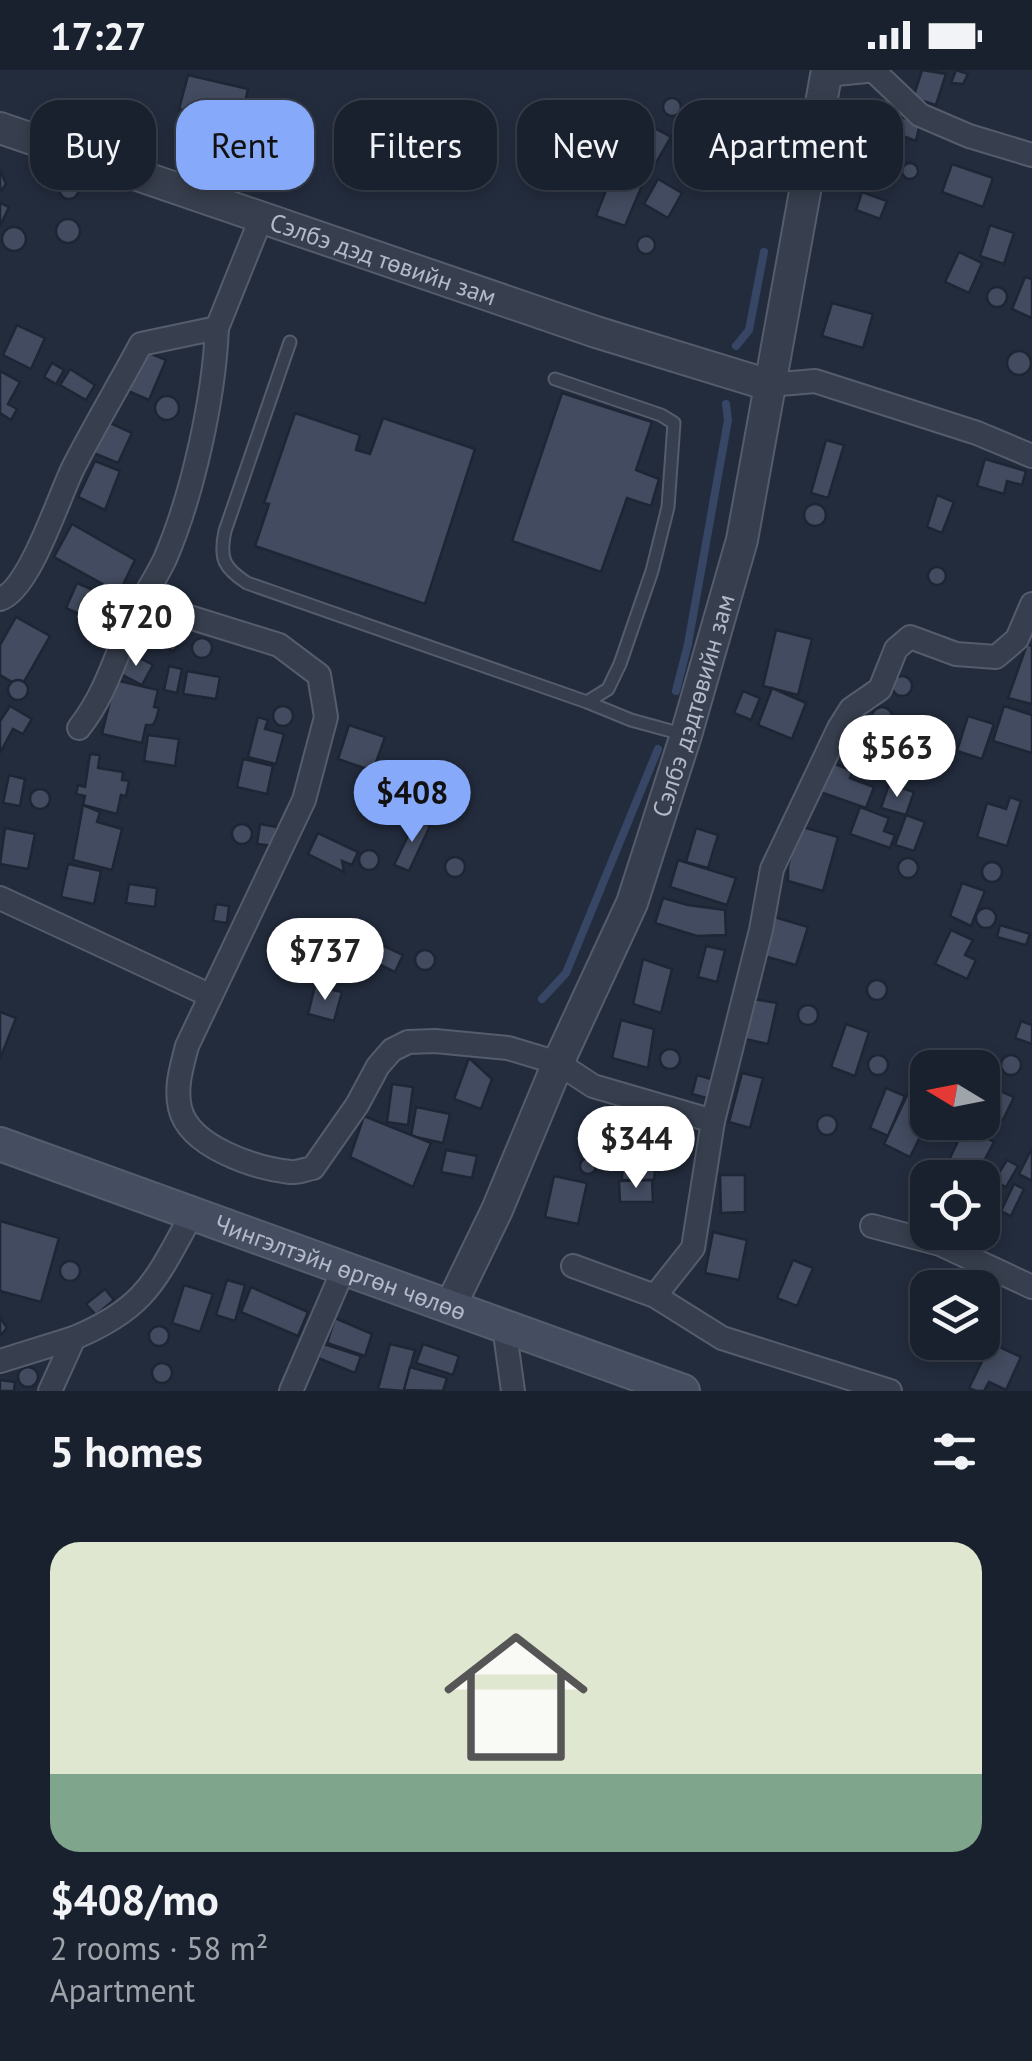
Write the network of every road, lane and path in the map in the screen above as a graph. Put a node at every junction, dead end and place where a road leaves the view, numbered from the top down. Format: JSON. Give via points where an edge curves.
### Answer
{"nodes":[{"id":1,"x":875,"y":71,"type":"edge"},
{"id":2,"x":826,"y":72,"type":"edge"},
{"id":3,"x":0,"y":128,"type":"edge"},
{"id":4,"x":1032,"y":155,"type":"edge"},
{"id":5,"x":262,"y":216,"type":"junction"},
{"id":6,"x":217,"y":328,"type":"junction"},
{"id":7,"x":290,"y":342,"type":"dead end"},
{"id":8,"x":555,"y":380,"type":"dead end"},
{"id":9,"x":769,"y":385,"type":"junction"},
{"id":10,"x":1032,"y":456,"type":"edge"},
{"id":11,"x":144,"y":598,"type":"junction"},
{"id":12,"x":0,"y":599,"type":"edge"},
{"id":13,"x":1032,"y":604,"type":"edge"},
{"id":14,"x":587,"y":702,"type":"junction"},
{"id":15,"x":78,"y":728,"type":"dead end"},
{"id":16,"x":686,"y":735,"type":"junction"},
{"id":17,"x":0,"y":898,"type":"edge"},
{"id":18,"x":209,"y":996,"type":"junction"},
{"id":19,"x":558,"y":1063,"type":"junction"},
{"id":20,"x":713,"y":1121,"type":"junction"},
{"id":21,"x":0,"y":1144,"type":"edge"},
{"id":22,"x":190,"y":1216,"type":"junction"},
{"id":23,"x":872,"y":1226,"type":"dead end"},
{"id":24,"x":574,"y":1266,"type":"dead end"},
{"id":25,"x":344,"y":1268,"type":"junction"},
{"id":26,"x":1032,"y":1286,"type":"edge"},
{"id":27,"x":655,"y":1296,"type":"junction"},
{"id":28,"x":450,"y":1307,"type":"junction"},
{"id":29,"x":504,"y":1326,"type":"junction"},
{"id":30,"x":74,"y":1338,"type":"junction"},
{"id":31,"x":0,"y":1361,"type":"edge"},
{"id":32,"x":664,"y":1388,"type":"edge"},
{"id":33,"x":50,"y":1391,"type":"edge"},
{"id":34,"x":291,"y":1391,"type":"edge"},
{"id":35,"x":513,"y":1391,"type":"edge"},
{"id":36,"x":890,"y":1391,"type":"edge"}],
"edges":[{"from":1,"to":2,"type":"street"},
{"from":1,"to":4,"type":"street","via":[[920,116]]},
{"from":2,"to":9,"type":"street","name":"Сэлбэ дэдтөвийн зам"},
{"from":3,"to":5,"type":"street","name":"Сэлбэ дэд төвийн зам"},
{"from":5,"to":6,"type":"street"},
{"from":5,"to":9,"type":"street","name":"Сэлбэ дэд төвийн зам"},
{"from":6,"to":11,"type":"street","via":[[212,386],[186,492]]},
{"from":6,"to":12,"type":"street","via":[[141,344],[72,469],[28,567],[10,596]]},
{"from":7,"to":14,"type":"lane","via":[[225,531],[220,553],[227,570],[248,584]]},
{"from":8,"to":14,"type":"lane","via":[[674,423],[668,507],[652,571],[608,689]]},
{"from":9,"to":10,"type":"street","via":[[815,381]]},
{"from":9,"to":16,"type":"street","name":"Сэлбэ дэдтөвийн зам","via":[[742,540]]},
{"from":11,"to":15,"type":"street","via":[[99,702]]},
{"from":11,"to":18,"type":"street","via":[[278,645],[319,674],[326,718],[304,800]]},
{"from":13,"to":20,"type":"street","via":[[1018,638],[996,658],[956,654],[910,638],[896,649],[880,689],[839,728],[772,868]]},
{"from":14,"to":16,"type":"lane"},
{"from":16,"to":19,"type":"street","name":"Сэлбэ дэдтөвийн зам","via":[[632,903]]},
{"from":17,"to":18,"type":"street"},
{"from":18,"to":19,"type":"street","via":[[179,1080],[188,1128],[212,1148],[292,1172],[313,1168],[378,1066],[408,1042],[508,1048]]},
{"from":19,"to":20,"type":"street","via":[[594,1086]]},
{"from":19,"to":28,"type":"street","name":"Сэлбэ дэдтөвийн зам"},
{"from":20,"to":27,"type":"street","via":[[693,1248]]},
{"from":21,"to":22,"type":"main road","name":"Чингэлтэйн өргөн чөлөө"},
{"from":22,"to":25,"type":"main road","name":"Чингэлтэйн өргөн чөлөө"},
{"from":22,"to":30,"type":"street","via":[[151,1289],[108,1324]]},
{"from":23,"to":26,"type":"street","via":[[940,1244]]},
{"from":24,"to":27,"type":"street"},
{"from":25,"to":28,"type":"main road","name":"Чингэлтэйн өргөн чөлөө"},
{"from":25,"to":34,"type":"street"},
{"from":27,"to":36,"type":"street","via":[[722,1338]]},
{"from":28,"to":29,"type":"main road","name":"Чингэлтэйн өргөн чөлөө"},
{"from":29,"to":32,"type":"main road","name":"Чингэлтэйн өргөн чөлөө"},
{"from":29,"to":35,"type":"street"},
{"from":30,"to":31,"type":"street"},
{"from":30,"to":33,"type":"street"}]}
